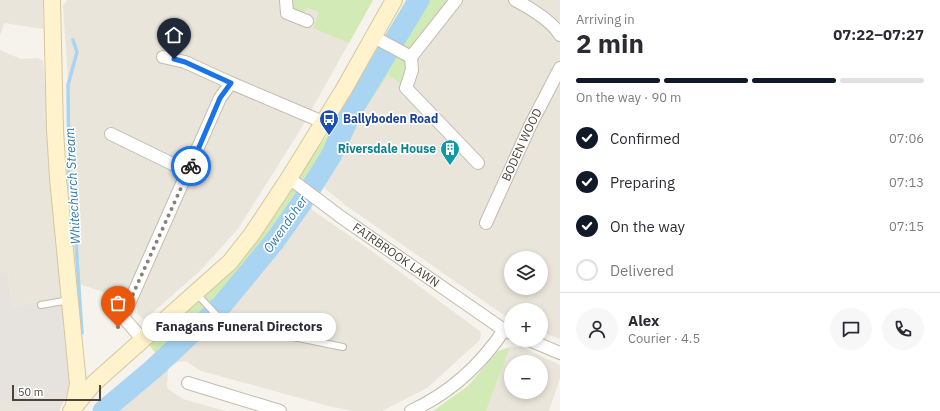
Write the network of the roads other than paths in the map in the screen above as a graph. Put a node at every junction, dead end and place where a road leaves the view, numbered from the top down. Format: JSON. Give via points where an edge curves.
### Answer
{"nodes":[{"id":1,"x":52,"y":0,"type":"edge"},
{"id":2,"x":286,"y":0,"type":"edge"},
{"id":3,"x":394,"y":0,"type":"edge"},
{"id":4,"x":456,"y":0,"type":"edge"},
{"id":5,"x":515,"y":0,"type":"edge"},
{"id":6,"x":307,"y":21,"type":"dead end"},
{"id":7,"x":560,"y":35,"type":"edge"},
{"id":8,"x":380,"y":41,"type":"junction"},
{"id":9,"x":163,"y":57,"type":"dead end"},
{"id":10,"x":411,"y":57,"type":"junction"},
{"id":11,"x":560,"y":68,"type":"edge"},
{"id":12,"x":231,"y":83,"type":"junction"},
{"id":13,"x":323,"y":122,"type":"junction"},
{"id":14,"x":111,"y":134,"type":"dead end"},
{"id":15,"x":478,"y":163,"type":"dead end"},
{"id":16,"x":189,"y":172,"type":"junction"},
{"id":17,"x":289,"y":178,"type":"junction"},
{"id":18,"x":486,"y":223,"type":"dead end"},
{"id":19,"x":196,"y":293,"type":"junction"},
{"id":20,"x":70,"y":300,"type":"junction"},
{"id":21,"x":41,"y":305,"type":"dead end"},
{"id":22,"x":504,"y":330,"type":"edge"},
{"id":23,"x":504,"y":335,"type":"edge"},
{"id":24,"x":143,"y":340,"type":"junction"},
{"id":25,"x":342,"y":347,"type":"dead end"},
{"id":26,"x":547,"y":347,"type":"edge"},
{"id":27,"x":560,"y":352,"type":"edge"},
{"id":28,"x":76,"y":360,"type":"junction"},
{"id":29,"x":188,"y":384,"type":"dead end"},
{"id":30,"x":90,"y":387,"type":"junction"},
{"id":31,"x":72,"y":409,"type":"edge"},
{"id":32,"x":280,"y":411,"type":"edge"},
{"id":33,"x":411,"y":411,"type":"edge"}],
"edges":[{"from":1,"to":20,"type":"main road","via":[[56,144]]},
{"from":2,"to":6,"type":"street","via":[[287,13]]},
{"from":3,"to":8,"type":"main road"},
{"from":4,"to":10,"type":"street"},
{"from":5,"to":7,"type":"street","via":[[538,15]]},
{"from":8,"to":10,"type":"street"},
{"from":8,"to":13,"type":"main road"},
{"from":9,"to":12,"type":"street","via":[[185,62]]},
{"from":10,"to":15,"type":"street","via":[[412,70],[406,88]]},
{"from":11,"to":18,"type":"street","name":"BODEN WOOD","via":[[530,126]]},
{"from":12,"to":13,"type":"street"},
{"from":12,"to":16,"type":"street","via":[[220,98]]},
{"from":13,"to":17,"type":"main road"},
{"from":14,"to":16,"type":"street"},
{"from":16,"to":24,"type":"street","via":[[120,322]]},
{"from":17,"to":19,"type":"main road","via":[[230,262]]},
{"from":17,"to":22,"type":"street","name":"FAIRBROOK LAWN"},
{"from":19,"to":24,"type":"main road"},
{"from":19,"to":25,"type":"lane","via":[[228,324]]},
{"from":20,"to":21,"type":"lane"},
{"from":20,"to":28,"type":"main road"},
{"from":23,"to":33,"type":"street","name":"FAIRBROOK LAWN","via":[[465,377],[434,400]]},
{"from":24,"to":30,"type":"main road"},
{"from":26,"to":27,"type":"street"},
{"from":28,"to":30,"type":"main road"},
{"from":28,"to":31,"type":"main road","via":[[78,384]]},
{"from":29,"to":32,"type":"street"},
{"from":30,"to":31,"type":"main road"}]}
